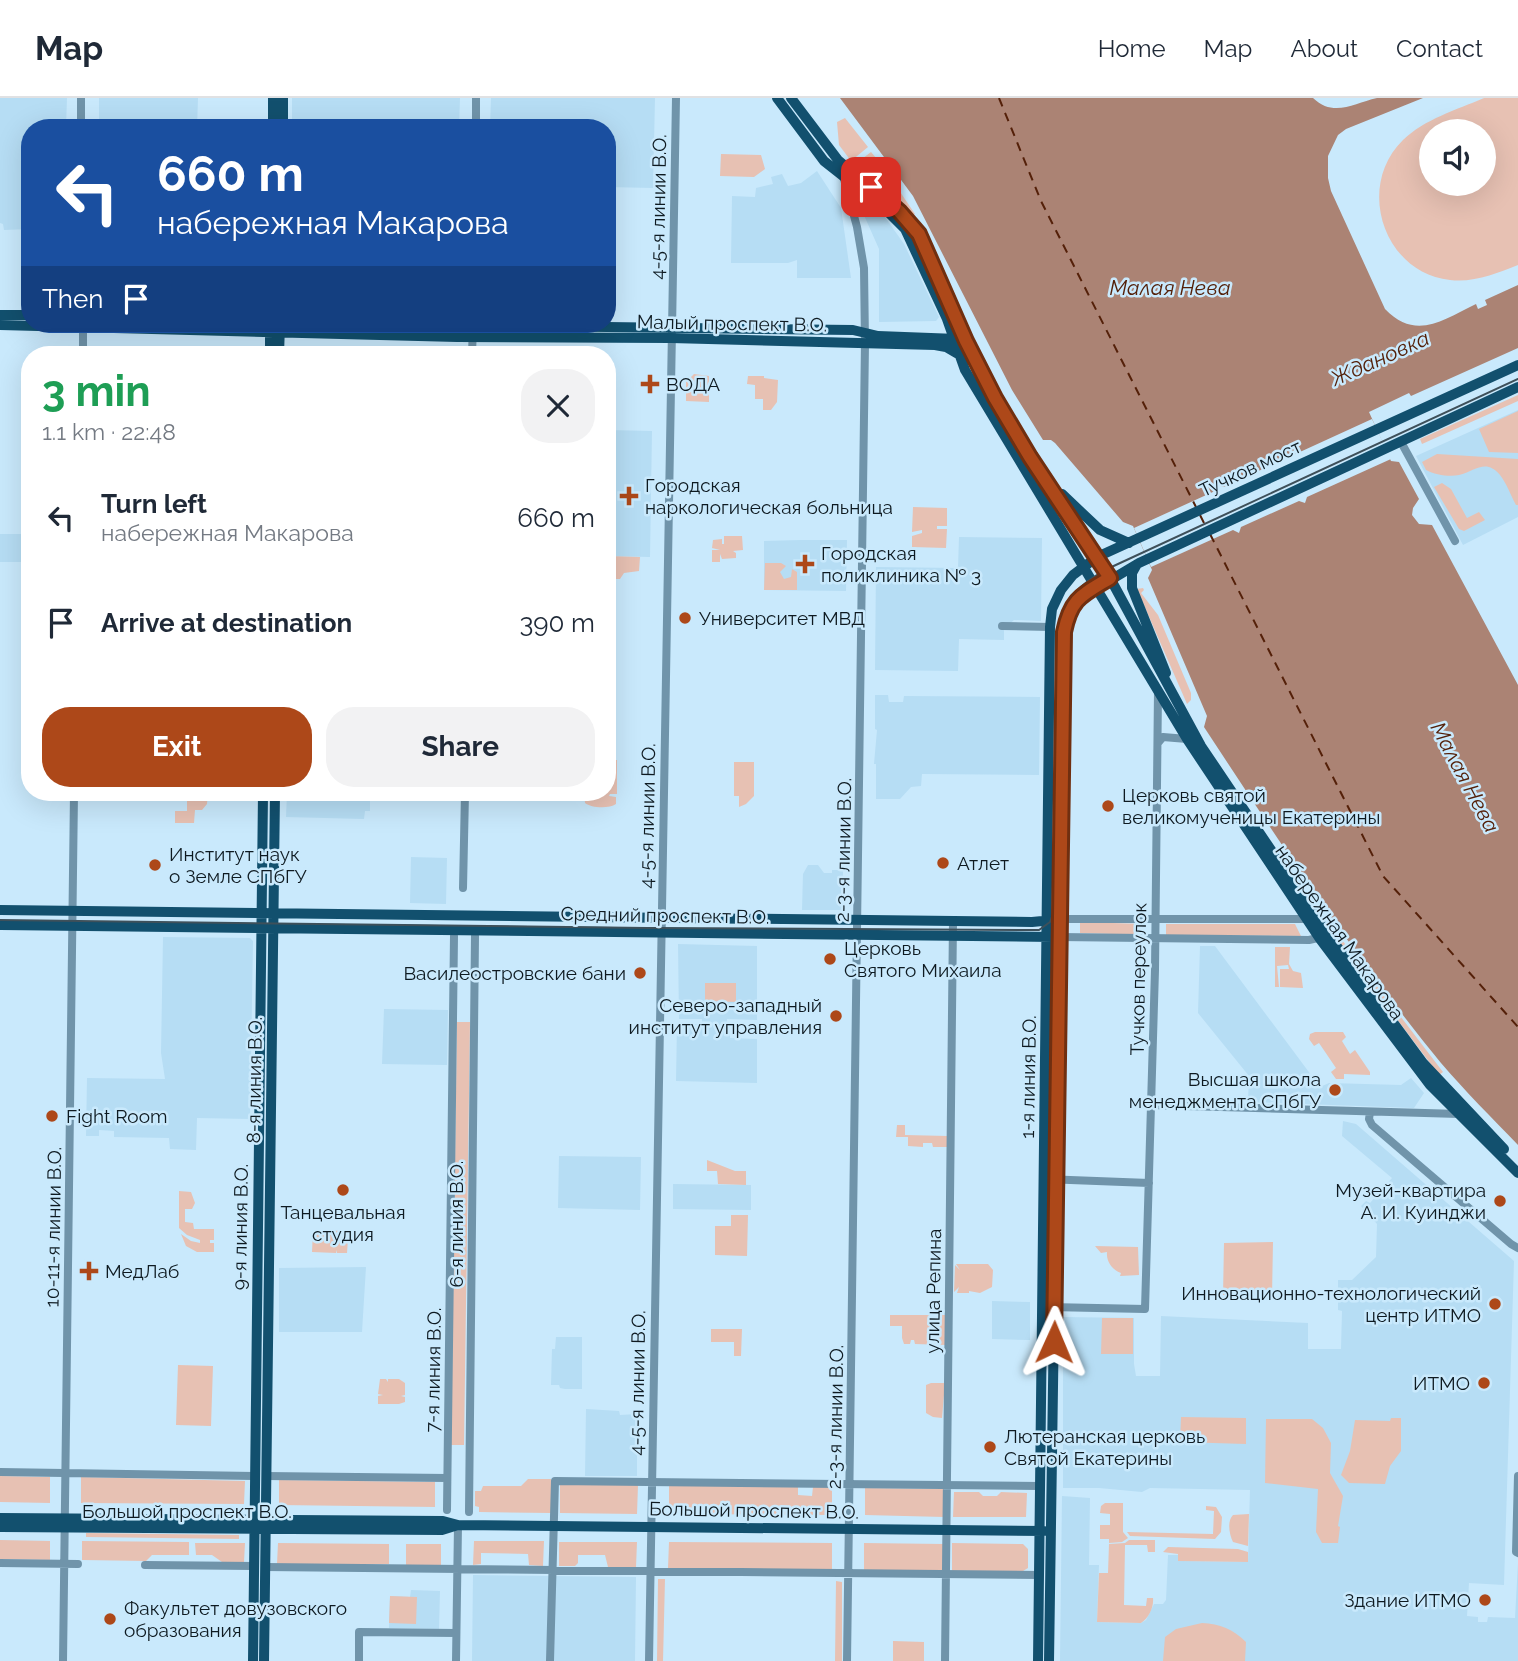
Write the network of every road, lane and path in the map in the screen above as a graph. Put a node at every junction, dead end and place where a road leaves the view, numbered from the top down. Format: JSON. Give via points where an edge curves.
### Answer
{"nodes":[{"id":1,"x":81,"y":98,"type":"edge"},
{"id":2,"x":273,"y":98,"type":"edge"},
{"id":3,"x":283,"y":98,"type":"edge"},
{"id":4,"x":476,"y":98,"type":"edge"},
{"id":5,"x":676,"y":98,"type":"edge"},
{"id":6,"x":777,"y":98,"type":"edge"},
{"id":7,"x":791,"y":98,"type":"edge"},
{"id":8,"x":81,"y":119,"type":"edge"},
{"id":9,"x":273,"y":119,"type":"edge"},
{"id":10,"x":283,"y":119,"type":"edge"},
{"id":11,"x":475,"y":119,"type":"edge"},
{"id":12,"x":847,"y":175,"type":"junction"},
{"id":13,"x":0,"y":315,"type":"edge"},
{"id":14,"x":21,"y":315,"type":"edge"},
{"id":15,"x":0,"y":325,"type":"edge"},
{"id":16,"x":21,"y":325,"type":"edge"},
{"id":17,"x":616,"y":330,"type":"edge"},
{"id":18,"x":385,"y":333,"type":"edge"},
{"id":19,"x":473,"y":333,"type":"edge"},
{"id":20,"x":671,"y":333,"type":"junction"},
{"id":21,"x":473,"y":337,"type":"junction"},
{"id":22,"x":953,"y":337,"type":"junction"},
{"id":23,"x":865,"y":338,"type":"junction"},
{"id":24,"x":966,"y":341,"type":"junction"},
{"id":25,"x":472,"y":346,"type":"edge"},
{"id":26,"x":958,"y":354,"type":"junction"},
{"id":27,"x":1518,"y":365,"type":"edge"},
{"id":28,"x":1518,"y":387,"type":"edge"},
{"id":29,"x":1401,"y":442,"type":"junction"},
{"id":30,"x":1047,"y":480,"type":"junction"},
{"id":31,"x":1134,"y":541,"type":"junction"},
{"id":32,"x":1455,"y":541,"type":"dead end"},
{"id":33,"x":1097,"y":557,"type":"junction"},
{"id":34,"x":1143,"y":560,"type":"junction"},
{"id":35,"x":1083,"y":567,"type":"junction"},
{"id":36,"x":1110,"y":578,"type":"junction"},
{"id":37,"x":1095,"y":588,"type":"junction"},
{"id":38,"x":1077,"y":600,"type":"junction"},
{"id":39,"x":1104,"y":605,"type":"junction"},
{"id":40,"x":1002,"y":626,"type":"dead end"},
{"id":41,"x":1050,"y":627,"type":"junction"},
{"id":42,"x":1164,"y":690,"type":"junction"},
{"id":43,"x":1187,"y":739,"type":"junction"},
{"id":44,"x":1158,"y":743,"type":"junction"},
{"id":45,"x":74,"y":801,"type":"edge"},
{"id":46,"x":263,"y":801,"type":"edge"},
{"id":47,"x":274,"y":801,"type":"edge"},
{"id":48,"x":465,"y":801,"type":"edge"},
{"id":49,"x":463,"y":888,"type":"dead end"},
{"id":50,"x":0,"y":909,"type":"edge"},
{"id":51,"x":73,"y":911,"type":"junction"},
{"id":52,"x":267,"y":913,"type":"junction"},
{"id":53,"x":661,"y":918,"type":"junction"},
{"id":54,"x":1060,"y":919,"type":"junction"},
{"id":55,"x":1155,"y":919,"type":"junction"},
{"id":56,"x":1312,"y":919,"type":"junction"},
{"id":57,"x":858,"y":920,"type":"junction"},
{"id":58,"x":953,"y":921,"type":"junction"},
{"id":59,"x":1046,"y":921,"type":"junction"},
{"id":60,"x":0,"y":925,"type":"edge"},
{"id":61,"x":73,"y":925,"type":"junction"},
{"id":62,"x":267,"y":929,"type":"junction"},
{"id":63,"x":661,"y":934,"type":"junction"},
{"id":64,"x":858,"y":935,"type":"junction"},
{"id":65,"x":454,"y":936,"type":"dead end"},
{"id":66,"x":475,"y":936,"type":"dead end"},
{"id":67,"x":953,"y":936,"type":"junction"},
{"id":68,"x":1324,"y":936,"type":"junction"},
{"id":69,"x":1046,"y":937,"type":"junction"},
{"id":70,"x":1059,"y":937,"type":"junction"},
{"id":71,"x":1155,"y":938,"type":"junction"},
{"id":72,"x":1447,"y":1096,"type":"junction"},
{"id":73,"x":1151,"y":1105,"type":"junction"},
{"id":74,"x":1370,"y":1112,"type":"junction"},
{"id":75,"x":1459,"y":1114,"type":"junction"},
{"id":76,"x":1432,"y":1115,"type":"junction"},
{"id":77,"x":1518,"y":1164,"type":"edge"},
{"id":78,"x":1518,"y":1173,"type":"edge"},
{"id":79,"x":1049,"y":1179,"type":"junction"},
{"id":80,"x":1149,"y":1183,"type":"junction"},
{"id":81,"x":1518,"y":1248,"type":"edge"},
{"id":82,"x":1048,"y":1307,"type":"junction"},
{"id":83,"x":0,"y":1472,"type":"edge"},
{"id":84,"x":65,"y":1474,"type":"junction"},
{"id":85,"x":254,"y":1476,"type":"junction"},
{"id":86,"x":266,"y":1476,"type":"junction"},
{"id":87,"x":1518,"y":1476,"type":"edge"},
{"id":88,"x":447,"y":1478,"type":"junction"},
{"id":89,"x":652,"y":1482,"type":"junction"},
{"id":90,"x":849,"y":1484,"type":"junction"},
{"id":91,"x":947,"y":1485,"type":"junction"},
{"id":92,"x":1040,"y":1486,"type":"junction"},
{"id":93,"x":1518,"y":1493,"type":"edge"},
{"id":94,"x":447,"y":1510,"type":"dead end"},
{"id":95,"x":469,"y":1512,"type":"dead end"},
{"id":96,"x":1517,"y":1515,"type":"edge"},
{"id":97,"x":0,"y":1518,"type":"edge"},
{"id":98,"x":65,"y":1523,"type":"junction"},
{"id":99,"x":260,"y":1524,"type":"junction"},
{"id":100,"x":458,"y":1525,"type":"junction"},
{"id":101,"x":554,"y":1526,"type":"junction"},
{"id":102,"x":0,"y":1527,"type":"edge"},
{"id":103,"x":651,"y":1527,"type":"junction"},
{"id":104,"x":849,"y":1529,"type":"junction"},
{"id":105,"x":947,"y":1530,"type":"junction"},
{"id":106,"x":1045,"y":1531,"type":"junction"},
{"id":107,"x":1517,"y":1553,"type":"edge"},
{"id":108,"x":0,"y":1563,"type":"edge"},
{"id":109,"x":64,"y":1564,"type":"junction"},
{"id":110,"x":78,"y":1564,"type":"dead end"},
{"id":111,"x":145,"y":1565,"type":"dead end"},
{"id":112,"x":260,"y":1567,"type":"junction"},
{"id":113,"x":457,"y":1569,"type":"junction"},
{"id":114,"x":551,"y":1570,"type":"junction"},
{"id":115,"x":650,"y":1571,"type":"junction"},
{"id":116,"x":848,"y":1573,"type":"junction"},
{"id":117,"x":946,"y":1574,"type":"junction"},
{"id":118,"x":1039,"y":1575,"type":"junction"},
{"id":119,"x":456,"y":1633,"type":"junction"},
{"id":120,"x":63,"y":1661,"type":"edge"},
{"id":121,"x":253,"y":1661,"type":"edge"},
{"id":122,"x":264,"y":1661,"type":"edge"},
{"id":123,"x":359,"y":1661,"type":"edge"},
{"id":124,"x":456,"y":1661,"type":"edge"},
{"id":125,"x":550,"y":1661,"type":"edge"},
{"id":126,"x":649,"y":1661,"type":"edge"},
{"id":127,"x":847,"y":1661,"type":"edge"},
{"id":128,"x":945,"y":1661,"type":"edge"},
{"id":129,"x":1038,"y":1661,"type":"edge"},
{"id":130,"x":1049,"y":1661,"type":"edge"}],
"edges":[{"from":1,"to":8,"type":"street"},
{"from":2,"to":9,"type":"main road"},
{"from":3,"to":10,"type":"main road"},
{"from":4,"to":11,"type":"street"},
{"from":5,"to":20,"type":"street","name":"4-5-я линии В.О."},
{"from":6,"to":12,"type":"main road","name":"набережная Макарова","via":[[824,161]]},
{"from":7,"to":12,"type":"main road","name":"набережная Макарова"},
{"from":12,"to":22,"type":"main road","name":"набережная Макарова","via":[[905,229]]},
{"from":12,"to":23,"type":"street","name":"2-3-я линии В.О.","via":[[864,268]]},
{"from":12,"to":24,"type":"main road","name":"набережная Макарова","via":[[899,211],[919,234]]},
{"from":13,"to":14,"type":"main road"},
{"from":15,"to":16,"type":"main road","name":"Малый проспект В.О."},
{"from":17,"to":20,"type":"main road","name":"Малый проспект В.О."},
{"from":18,"to":21,"type":"main road","name":"Малый проспект В.О."},
{"from":19,"to":21,"type":"street"},
{"from":20,"to":21,"type":"main road","name":"Малый проспект В.О."},
{"from":20,"to":23,"type":"main road","name":"Малый проспект В.О."},
{"from":20,"to":53,"type":"street","name":"4-5-я линии В.О."},
{"from":21,"to":25,"type":"street"},
{"from":22,"to":23,"type":"main road","name":"Малый проспект В.О."},
{"from":22,"to":24,"type":"main road","name":"Малый проспект В.О."},
{"from":22,"to":26,"type":"main road","name":"набережная Макарова"},
{"from":23,"to":26,"type":"main road","name":"Малый проспект В.О.","via":[[935,345]]},
{"from":23,"to":57,"type":"street","name":"2-3-я линии В.О."},
{"from":24,"to":30,"type":"main road","name":"набережная Макарова","via":[[995,398]]},
{"from":26,"to":35,"type":"main road","name":"набережная Макарова"},
{"from":27,"to":31,"type":"main road","name":"Тучков мост"},
{"from":28,"to":29,"type":"main road","name":"Тучков мост"},
{"from":29,"to":32,"type":"street"},
{"from":29,"to":34,"type":"main road","name":"Тучков мост"},
{"from":30,"to":31,"type":"main road","via":[[1100,530]]},
{"from":30,"to":33,"type":"main road","name":"набережная Макарова"},
{"from":31,"to":33,"type":"main road","name":"1-я линия В.О."},
{"from":33,"to":35,"type":"main road","name":"1-я линия В.О."},
{"from":33,"to":36,"type":"main road","name":"набережная Макарова"},
{"from":34,"to":36,"type":"main road","name":"Тучков мост"},
{"from":34,"to":42,"type":"main road","via":[[1132,573],[1132,588],[1164,664]]},
{"from":35,"to":37,"type":"main road","name":"набережная Макарова"},
{"from":35,"to":41,"type":"main road","name":"1-я линия В.О.","via":[[1056,599]]},
{"from":36,"to":37,"type":"main road","name":"Тучков мост"},
{"from":36,"to":42,"type":"main road","name":"набережная Макарова"},
{"from":37,"to":38,"type":"main road","name":"Тучков мост"},
{"from":37,"to":39,"type":"main road","name":"набережная Макарова"},
{"from":38,"to":39,"type":"main road","via":[[1089,598]]},
{"from":38,"to":54,"type":"main road","via":[[1064,632]]},
{"from":39,"to":42,"type":"main road","name":"набережная Макарова"},
{"from":40,"to":41,"type":"street"},
{"from":41,"to":59,"type":"main road","name":"1-я линия В.О."},
{"from":42,"to":43,"type":"main road","name":"набережная Макарова"},
{"from":42,"to":44,"type":"street","name":"Тучков переулок"},
{"from":42,"to":56,"type":"main road","name":"набережная Макарова"},
{"from":43,"to":44,"type":"street","via":[[1163,737]]},
{"from":43,"to":56,"type":"main road","name":"набережная Макарова"},
{"from":44,"to":55,"type":"street","name":"Тучков переулок"},
{"from":45,"to":51,"type":"street","name":"10-11-я линии В.О."},
{"from":46,"to":52,"type":"main road"},
{"from":47,"to":52,"type":"main road","name":"8-я линия В.О."},
{"from":48,"to":49,"type":"street"},
{"from":50,"to":51,"type":"main road","name":"Средний проспект В.О."},
{"from":51,"to":52,"type":"main road","name":"Средний проспект В.О."},
{"from":51,"to":61,"type":"street","name":"10-11-я линии В.О."},
{"from":52,"to":53,"type":"main road","name":"Средний проспект В.О."},
{"from":52,"to":62,"type":"main road","name":"8-я линия В.О."},
{"from":53,"to":57,"type":"main road","name":"Средний проспект В.О."},
{"from":53,"to":63,"type":"street","name":"4-5-я линии В.О."},
{"from":54,"to":55,"type":"street","name":"Средний проспект В.О."},
{"from":54,"to":59,"type":"main road","name":"Средний проспект В.О."},
{"from":54,"to":70,"type":"main road"},
{"from":55,"to":56,"type":"street","name":"Средний проспект В.О."},
{"from":55,"to":71,"type":"street","name":"Тучков переулок"},
{"from":56,"to":68,"type":"main road","name":"набережная Макарова"},
{"from":57,"to":58,"type":"main road","name":"Средний проспект В.О."},
{"from":57,"to":64,"type":"street","name":"2-3-я линии В.О."},
{"from":58,"to":59,"type":"main road","name":"Средний проспект В.О."},
{"from":58,"to":67,"type":"street","name":"улица Репина"},
{"from":59,"to":69,"type":"main road","name":"1-я линия В.О."},
{"from":60,"to":61,"type":"main road","name":"Средний проспект В.О."},
{"from":61,"to":62,"type":"main road","name":"Средний проспект В.О."},
{"from":61,"to":84,"type":"street","name":"10-11-я линии В.О."},
{"from":62,"to":63,"type":"main road","name":"Средний проспект В.О."},
{"from":62,"to":85,"type":"main road","name":"9-я линия В.О."},
{"from":62,"to":86,"type":"main road","name":"8-я линия В.О."},
{"from":63,"to":64,"type":"main road","name":"Средний проспект В.О."},
{"from":63,"to":89,"type":"street","name":"4-5-я линии В.О."},
{"from":64,"to":67,"type":"main road","name":"Средний проспект В.О."},
{"from":64,"to":90,"type":"street","name":"2-3-я линии В.О."},
{"from":65,"to":88,"type":"street","name":"7-я линия В.О."},
{"from":66,"to":95,"type":"street","name":"6-я линия В.О."},
{"from":67,"to":69,"type":"main road","name":"Средний проспект В.О."},
{"from":67,"to":91,"type":"street","name":"улица Репина"},
{"from":68,"to":71,"type":"street","name":"Средний проспект В.О."},
{"from":68,"to":72,"type":"main road","name":"набережная Макарова"},
{"from":69,"to":70,"type":"main road","name":"Средний проспект В.О."},
{"from":69,"to":79,"type":"main road","name":"1-я линия В.О."},
{"from":70,"to":71,"type":"street","name":"Средний проспект В.О."},
{"from":70,"to":79,"type":"main road"},
{"from":71,"to":73,"type":"street","name":"Тучков переулок"},
{"from":72,"to":75,"type":"main road","name":"набережная Макарова"},
{"from":72,"to":76,"type":"street"},
{"from":72,"to":77,"type":"main road","name":"набережная Макарова"},
{"from":73,"to":74,"type":"street"},
{"from":73,"to":80,"type":"street","name":"Тучков переулок"},
{"from":74,"to":76,"type":"street"},
{"from":74,"to":81,"type":"street","via":[[1372,1125]]},
{"from":75,"to":76,"type":"street"},
{"from":75,"to":78,"type":"main road","name":"набережная Макарова"},
{"from":79,"to":80,"type":"street"},
{"from":79,"to":82,"type":"main road","name":"1-я линия В.О."},
{"from":80,"to":82,"type":"street","name":"Тучков переулок","via":[[1145,1310]]},
{"from":82,"to":92,"type":"main road","name":"1-я линия В.О."},
{"from":82,"to":106,"type":"main road"},
{"from":83,"to":84,"type":"street"},
{"from":84,"to":85,"type":"street"},
{"from":84,"to":98,"type":"street","name":"10-11-я линии В.О."},
{"from":85,"to":99,"type":"main road","name":"9-я линия В.О."},
{"from":86,"to":88,"type":"street"},
{"from":86,"to":99,"type":"main road","name":"8-я линия В.О."},
{"from":87,"to":93,"type":"street"},
{"from":88,"to":94,"type":"street","name":"7-я линия В.О."},
{"from":89,"to":90,"type":"street"},
{"from":89,"to":101,"type":"street","via":[[555,1481]]},
{"from":89,"to":103,"type":"street","name":"4-5-я линии В.О."},
{"from":90,"to":91,"type":"street"},
{"from":90,"to":104,"type":"street","name":"2-3-я линии В.О."},
{"from":91,"to":92,"type":"street"},
{"from":91,"to":105,"type":"street","name":"улица Репина"},
{"from":92,"to":106,"type":"main road","name":"1-я линия В.О."},
{"from":93,"to":96,"type":"street"},
{"from":96,"to":107,"type":"street"},
{"from":97,"to":98,"type":"main road","name":"Большой проспект В.О."},
{"from":98,"to":99,"type":"main road","name":"Большой проспект В.О."},
{"from":98,"to":102,"type":"main road","name":"Большой проспект В.О."},
{"from":98,"to":109,"type":"street","name":"10-11-я линии В.О."},
{"from":99,"to":100,"type":"main road","name":"Большой проспект В.О.","via":[[442,1530]]},
{"from":99,"to":112,"type":"main road","name":"9-я линия В.О."},
{"from":100,"to":101,"type":"main road","name":"Большой проспект В.О."},
{"from":100,"to":113,"type":"street"},
{"from":101,"to":103,"type":"main road","name":"Большой проспект В.О."},
{"from":101,"to":114,"type":"street"},
{"from":103,"to":104,"type":"main road","name":"Большой проспект В.О."},
{"from":103,"to":115,"type":"street","name":"4-5-я линии В.О."},
{"from":104,"to":105,"type":"main road","name":"Большой проспект В.О."},
{"from":104,"to":116,"type":"street","name":"2-3-я линии В.О."},
{"from":105,"to":106,"type":"main road","name":"Большой проспект В.О."},
{"from":105,"to":117,"type":"street","name":"улица Репина"},
{"from":106,"to":118,"type":"main road","name":"1-я линия В.О."},
{"from":106,"to":130,"type":"main road"},
{"from":108,"to":109,"type":"street"},
{"from":109,"to":110,"type":"street"},
{"from":109,"to":120,"type":"street","name":"10-11-я линии В.О."},
{"from":111,"to":112,"type":"street"},
{"from":112,"to":113,"type":"street"},
{"from":112,"to":121,"type":"main road","name":"9-я линия В.О."},
{"from":112,"to":122,"type":"main road"},
{"from":113,"to":114,"type":"street"},
{"from":113,"to":119,"type":"street"},
{"from":114,"to":115,"type":"street"},
{"from":114,"to":125,"type":"street"},
{"from":115,"to":116,"type":"street"},
{"from":115,"to":126,"type":"street","name":"4-5-я линии В.О."},
{"from":116,"to":117,"type":"street"},
{"from":116,"to":127,"type":"street","name":"2-3-я линии В.О."},
{"from":117,"to":118,"type":"street"},
{"from":117,"to":128,"type":"street","name":"улица Репина"},
{"from":118,"to":129,"type":"main road","name":"1-я линия В.О."},
{"from":119,"to":123,"type":"street","via":[[359,1632]]},
{"from":119,"to":124,"type":"street"}]}
